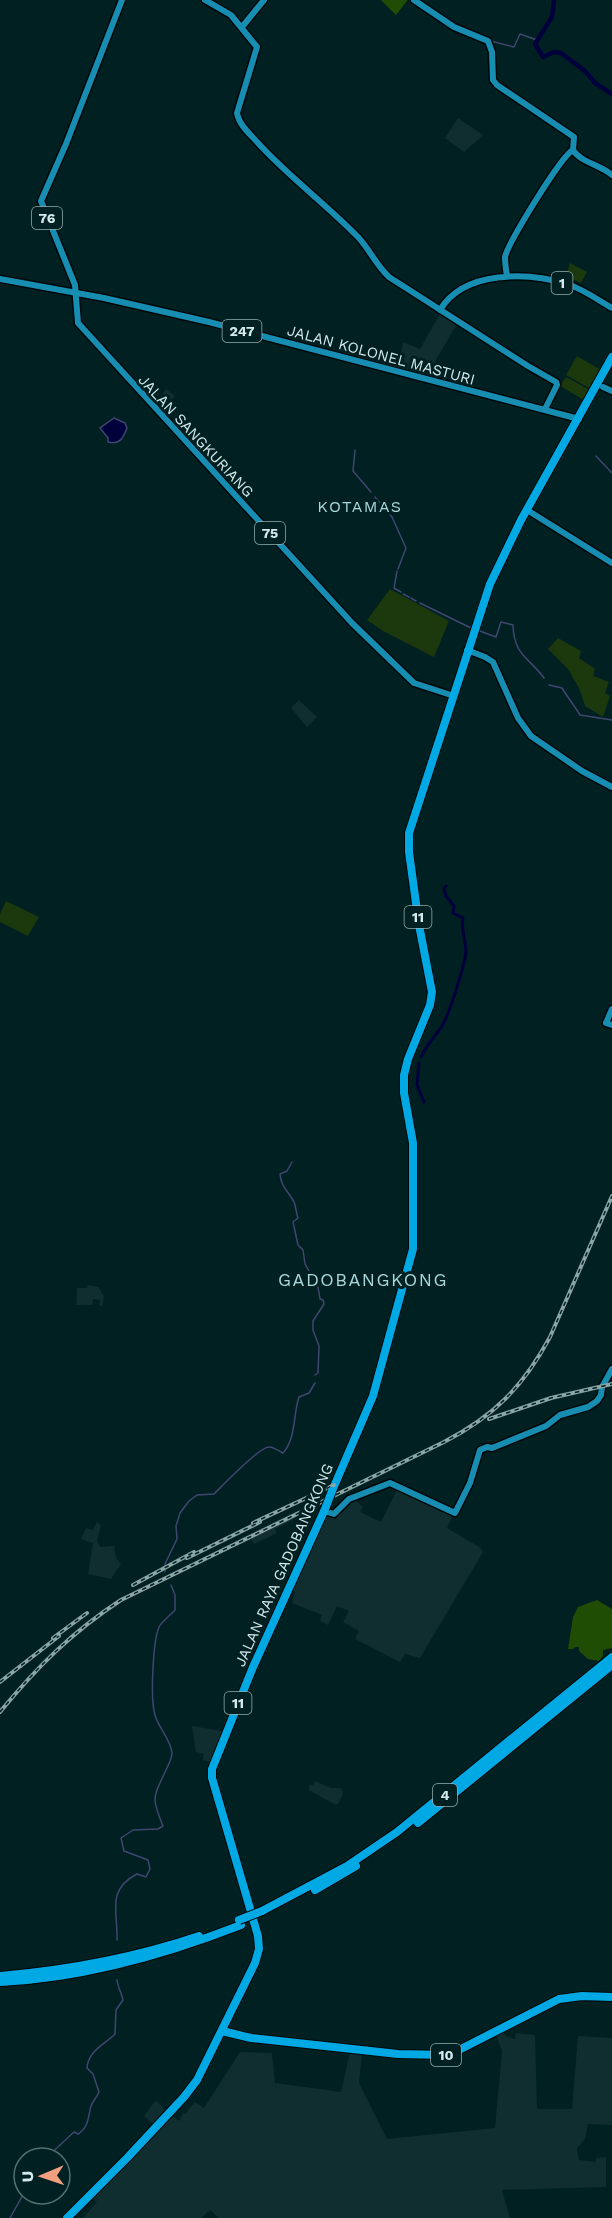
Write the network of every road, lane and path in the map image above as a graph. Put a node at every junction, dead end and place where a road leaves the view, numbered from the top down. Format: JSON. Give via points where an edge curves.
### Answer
{"nodes":[{"id":1,"x":122,"y":0,"type":"edge"},
{"id":2,"x":205,"y":0,"type":"edge"},
{"id":3,"x":414,"y":0,"type":"edge"},
{"id":4,"x":263,"y":3,"type":"edge"},
{"id":5,"x":242,"y":27,"type":"junction"},
{"id":6,"x":573,"y":150,"type":"junction"},
{"id":7,"x":612,"y":175,"type":"edge"},
{"id":8,"x":507,"y":276,"type":"junction"},
{"id":9,"x":0,"y":279,"type":"edge"},
{"id":10,"x":76,"y":293,"type":"junction"},
{"id":11,"x":612,"y":308,"type":"edge"},
{"id":12,"x":440,"y":310,"type":"junction"},
{"id":13,"x":612,"y":357,"type":"edge"},
{"id":14,"x":612,"y":362,"type":"edge"},
{"id":15,"x":603,"y":387,"type":"junction"},
{"id":16,"x":612,"y":391,"type":"edge"},
{"id":17,"x":545,"y":409,"type":"junction"},
{"id":18,"x":579,"y":419,"type":"junction"},
{"id":19,"x":527,"y":510,"type":"junction"},
{"id":20,"x":612,"y":563,"type":"edge"},
{"id":21,"x":468,"y":649,"type":"junction"},
{"id":22,"x":453,"y":696,"type":"junction"},
{"id":23,"x":612,"y":787,"type":"edge"},
{"id":24,"x":612,"y":1009,"type":"edge"},
{"id":25,"x":609,"y":1024,"type":"edge"},
{"id":26,"x":612,"y":1369,"type":"edge"},
{"id":27,"x":324,"y":1510,"type":"junction"},
{"id":28,"x":612,"y":1657,"type":"edge"},
{"id":29,"x":612,"y":1665,"type":"edge"},
{"id":30,"x":263,"y":1913,"type":"junction"},
{"id":31,"x":240,"y":1923,"type":"junction"},
{"id":32,"x":0,"y":1974,"type":"edge"},
{"id":33,"x":0,"y":1982,"type":"edge"},
{"id":34,"x":612,"y":1997,"type":"edge"},
{"id":35,"x":222,"y":2031,"type":"junction"},
{"id":36,"x":67,"y":2218,"type":"edge"}],
"edges":[{"from":1,"to":10,"type":"main road","number":"76","via":[[41,201]]},
{"from":2,"to":5,"type":"main road","via":[[231,15]]},
{"from":3,"to":6,"type":"main road","via":[[454,27],[486,39],[493,80],[574,137]]},
{"from":4,"to":5,"type":"main road"},
{"from":5,"to":12,"type":"main road","via":[[256,45],[256,51],[237,117],[267,153],[359,238],[386,274]]},
{"from":6,"to":7,"type":"main road"},
{"from":6,"to":8,"type":"main road","via":[[520,226],[506,254]]},
{"from":8,"to":11,"type":"main road","number":"1","via":[[568,285]]},
{"from":8,"to":12,"type":"main road","number":"1","via":[[465,287]]},
{"from":9,"to":10,"type":"main road","name":"JALAN KOLONEL MASTURI","number":"247"},
{"from":10,"to":17,"type":"main road","name":"JALAN KOLONEL MASTURI","number":"247","via":[[219,325]]},
{"from":10,"to":22,"type":"main road","name":"JALAN SANGKURIANG","number":"75","via":[[81,328],[352,623],[414,683]]},
{"from":12,"to":17,"type":"main road","via":[[556,382]]},
{"from":13,"to":18,"type":"highway","number":"11"},
{"from":14,"to":15,"type":"highway","number":"11","via":[[602,380]]},
{"from":15,"to":16,"type":"main road"},
{"from":15,"to":18,"type":"highway","number":"11","via":[[597,388]]},
{"from":17,"to":18,"type":"main road","name":"JALAN KOLONEL MASTURI","number":"247"},
{"from":18,"to":19,"type":"highway","number":"11"},
{"from":19,"to":20,"type":"main road"},
{"from":19,"to":21,"type":"highway","number":"11","via":[[495,571]]},
{"from":21,"to":22,"type":"highway","number":"11"},
{"from":21,"to":23,"type":"main road","via":[[493,662],[518,718],[531,736]]},
{"from":22,"to":27,"type":"highway","name":"JALAN RAYA GADOBANGKONG","number":"11","bridge":true,"via":[[410,827],[408,844],[432,992],[407,1064],[404,1088],[412,1131],[411,1259],[373,1396]]},
{"from":24,"to":25,"type":"main road"},
{"from":26,"to":27,"type":"main road","via":[[601,1395],[591,1405],[560,1415],[533,1432],[480,1450],[474,1474],[455,1514],[390,1484],[349,1499],[334,1514]]},
{"from":27,"to":35,"type":"highway","name":"JALAN RAYA GADOBANGKONG","number":"11","via":[[212,1769],[259,1940],[259,1952]]},
{"from":28,"to":30,"type":"highway","number":"4","via":[[398,1832]]},
{"from":29,"to":30,"type":"highway","number":"4","via":[[390,1843],[341,1876]]},
{"from":30,"to":31,"type":"highway","number":"4","bridge":true},
{"from":31,"to":32,"type":"highway","number":"4","via":[[95,1964]]},
{"from":31,"to":33,"type":"highway","number":"4","via":[[183,1947],[102,1968]]},
{"from":34,"to":35,"type":"highway","number":"10","via":[[560,1999],[449,2055],[398,2054],[251,2038]]},
{"from":35,"to":36,"type":"highway","via":[[184,2097]]}]}
